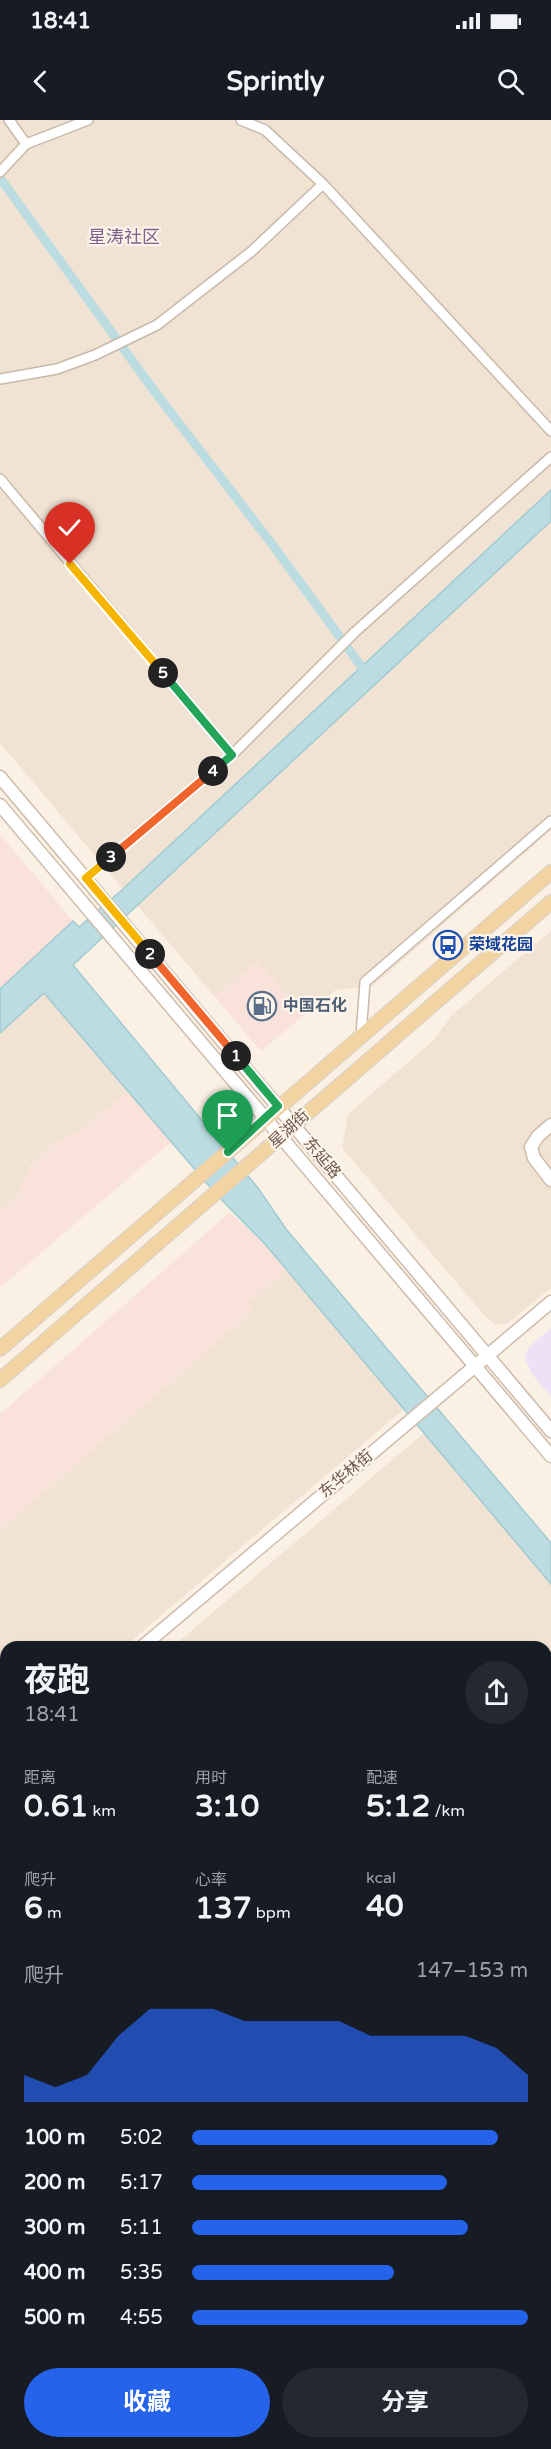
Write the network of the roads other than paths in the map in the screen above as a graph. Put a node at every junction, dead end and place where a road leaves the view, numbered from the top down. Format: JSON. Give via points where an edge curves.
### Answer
{"nodes":[{"id":1,"x":9,"y":120,"type":"edge"},
{"id":2,"x":88,"y":120,"type":"edge"},
{"id":3,"x":241,"y":120,"type":"edge"},
{"id":4,"x":26,"y":144,"type":"junction"},
{"id":5,"x":0,"y":172,"type":"edge"},
{"id":6,"x":323,"y":184,"type":"junction"},
{"id":7,"x":0,"y":379,"type":"edge"},
{"id":8,"x":551,"y":431,"type":"edge"},
{"id":9,"x":551,"y":457,"type":"edge"},
{"id":10,"x":0,"y":479,"type":"edge"},
{"id":11,"x":232,"y":755,"type":"junction"},
{"id":12,"x":0,"y":777,"type":"edge"},
{"id":13,"x":0,"y":805,"type":"edge"},
{"id":14,"x":551,"y":821,"type":"edge"},
{"id":15,"x":551,"y":872,"type":"edge"},
{"id":16,"x":86,"y":878,"type":"junction"},
{"id":17,"x":551,"y":902,"type":"edge"},
{"id":18,"x":361,"y":1035,"type":"junction"},
{"id":19,"x":278,"y":1106,"type":"junction"},
{"id":20,"x":263,"y":1119,"type":"junction"},
{"id":21,"x":294,"y":1125,"type":"junction"},
{"id":22,"x":551,"y":1125,"type":"edge"},
{"id":23,"x":279,"y":1138,"type":"junction"},
{"id":24,"x":551,"y":1180,"type":"edge"},
{"id":25,"x":551,"y":1302,"type":"edge"},
{"id":26,"x":0,"y":1349,"type":"edge"},
{"id":27,"x":488,"y":1354,"type":"junction"},
{"id":28,"x":474,"y":1365,"type":"junction"},
{"id":29,"x":0,"y":1380,"type":"edge"},
{"id":30,"x":551,"y":1431,"type":"edge"},
{"id":31,"x":551,"y":1456,"type":"edge"},
{"id":32,"x":149,"y":1641,"type":"edge"}],
"edges":[{"from":1,"to":4,"type":"street"},
{"from":2,"to":4,"type":"street"},
{"from":3,"to":6,"type":"street","via":[[265,130]]},
{"from":4,"to":5,"type":"street"},
{"from":6,"to":7,"type":"street","via":[[252,251],[158,325],[57,369]]},
{"from":6,"to":8,"type":"street"},
{"from":9,"to":11,"type":"street","via":[[354,632]]},
{"from":10,"to":11,"type":"street"},
{"from":11,"to":16,"type":"street"},
{"from":12,"to":16,"type":"main road","name":"东延路"},
{"from":13,"to":20,"type":"main road","name":"东延路"},
{"from":14,"to":18,"type":"street","via":[[365,982]]},
{"from":15,"to":18,"type":"main road","name":"星湖街"},
{"from":16,"to":19,"type":"main road","name":"东延路"},
{"from":17,"to":21,"type":"main road","name":"星湖街"},
{"from":18,"to":19,"type":"main road","name":"星湖街"},
{"from":19,"to":20,"type":"main road","name":"星湖街"},
{"from":19,"to":21,"type":"main road","name":"东延路"},
{"from":20,"to":23,"type":"main road","name":"东延路"},
{"from":20,"to":26,"type":"main road","name":"星湖街"},
{"from":21,"to":23,"type":"main road","name":"星湖街"},
{"from":21,"to":27,"type":"main road","name":"东延路"},
{"from":22,"to":24,"type":"main road","via":[[531,1147],[534,1158]]},
{"from":23,"to":28,"type":"main road","name":"东延路"},
{"from":23,"to":29,"type":"main road","name":"星湖街"},
{"from":25,"to":27,"type":"main road","name":"东华林街"},
{"from":27,"to":28,"type":"main road","name":"东华林街"},
{"from":27,"to":30,"type":"main road","name":"东延路"},
{"from":28,"to":31,"type":"main road","name":"东延路"},
{"from":28,"to":32,"type":"main road","name":"东华林街"}]}
